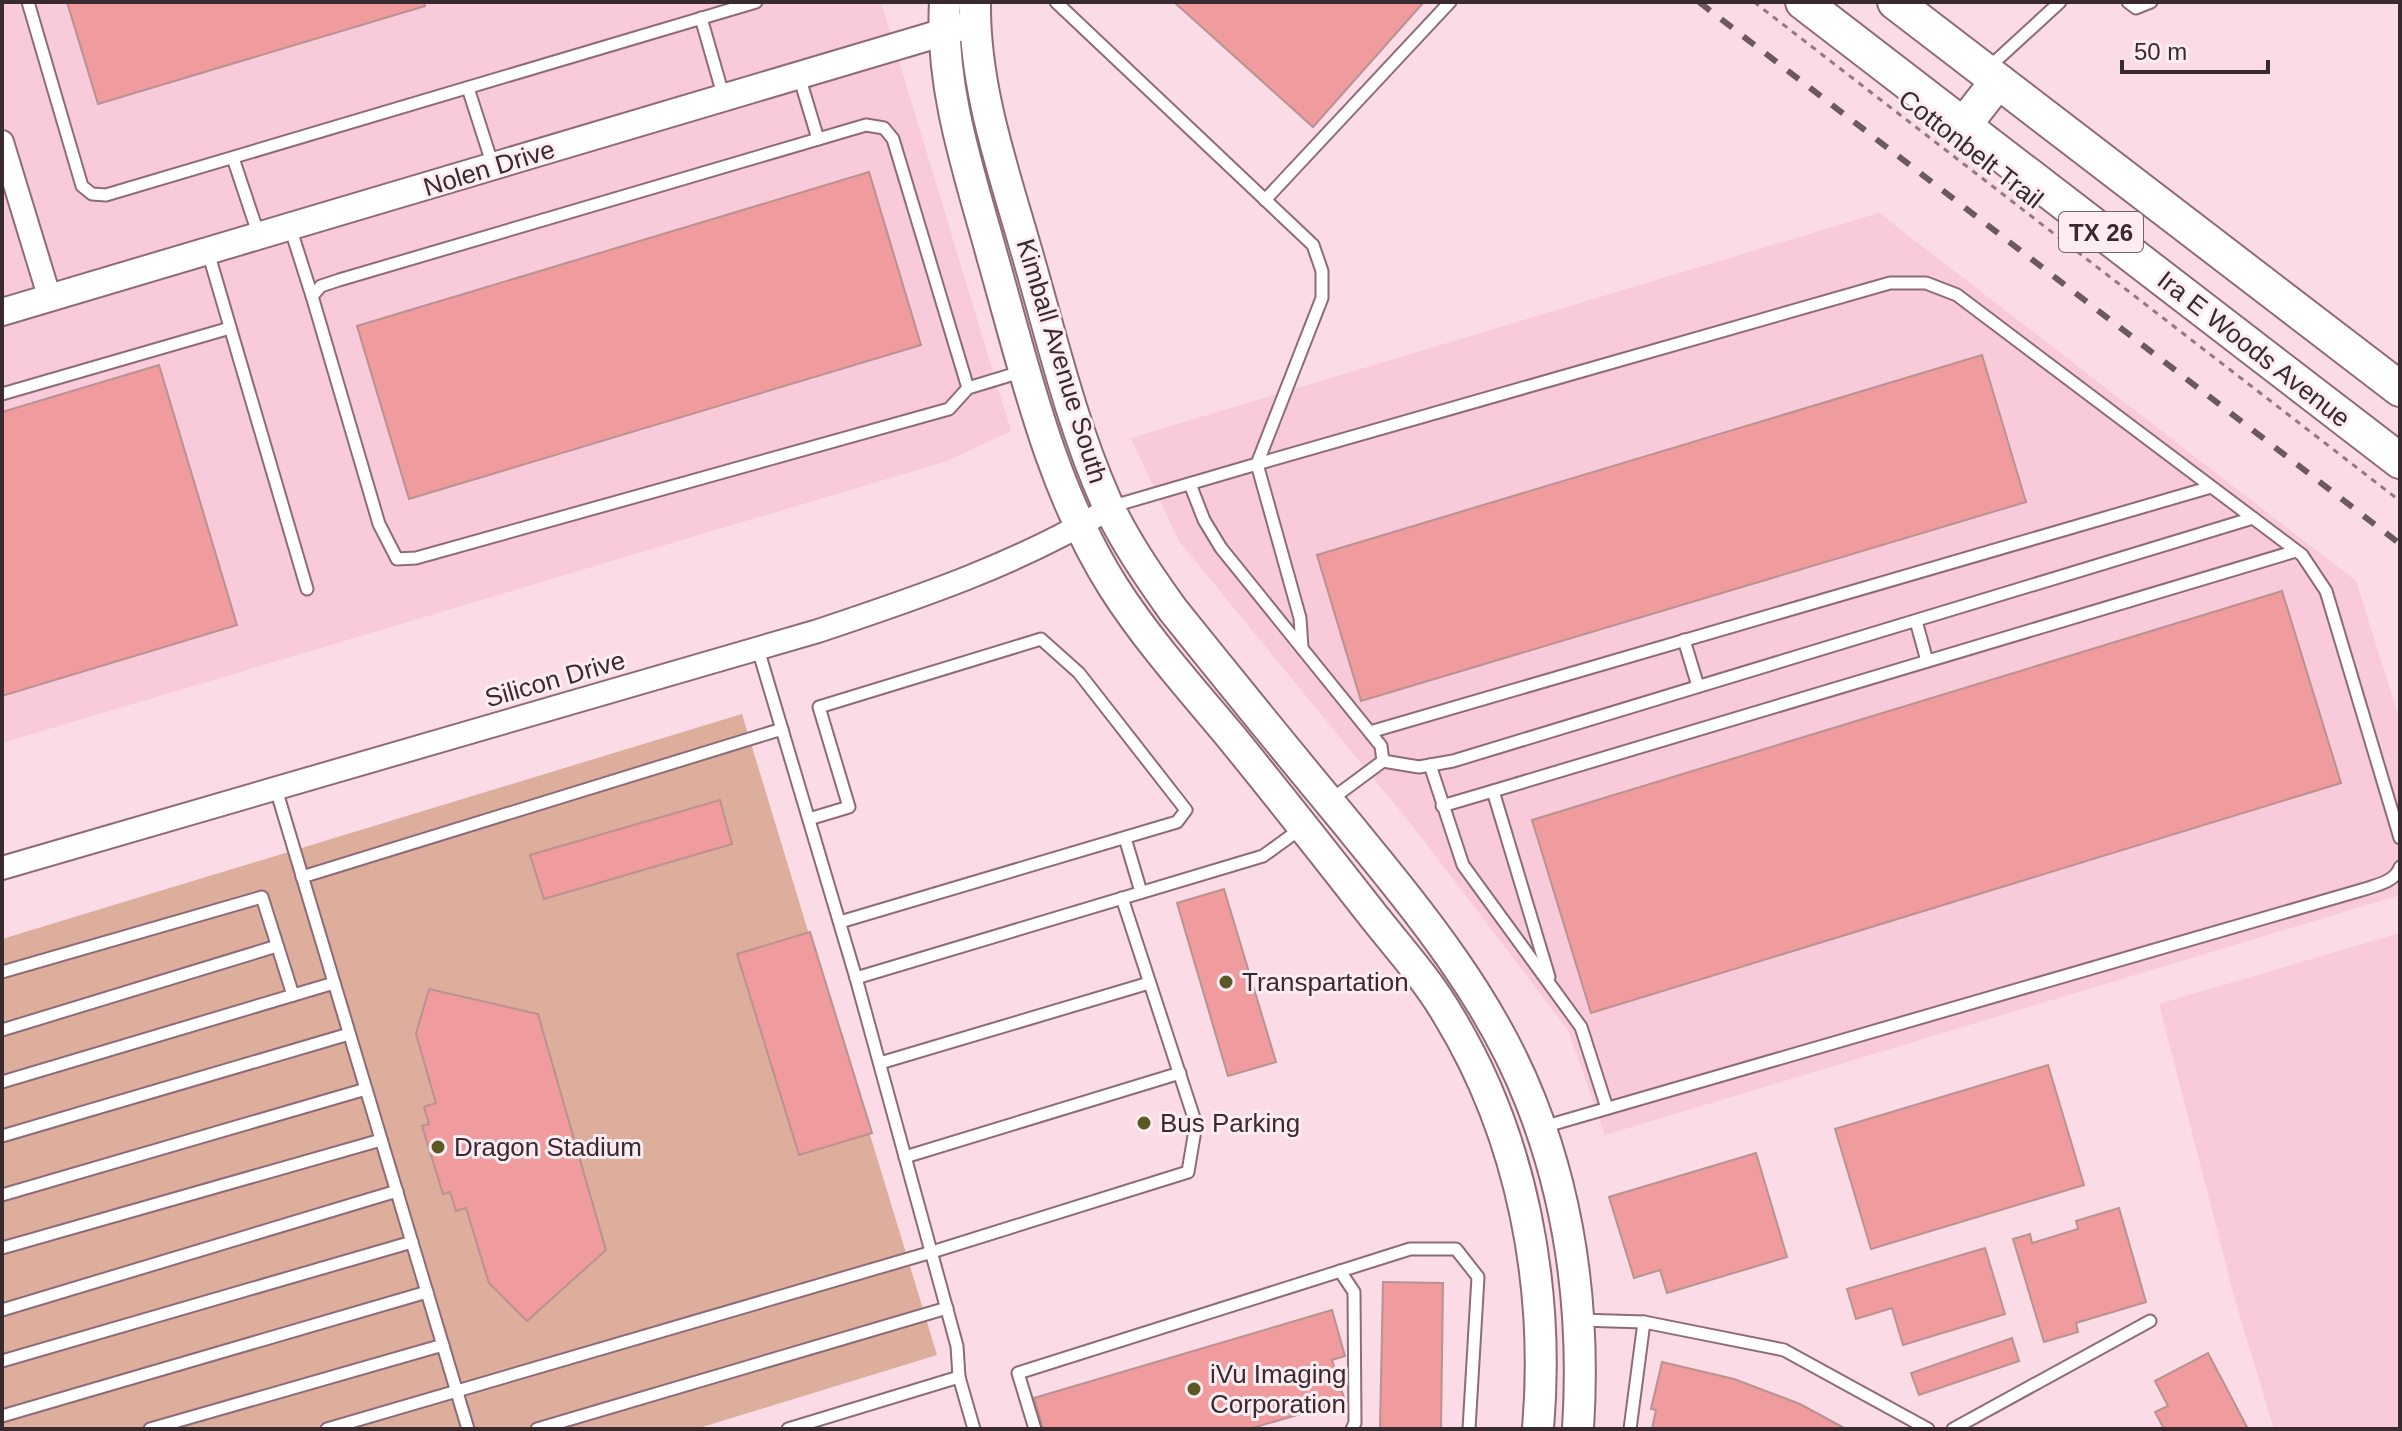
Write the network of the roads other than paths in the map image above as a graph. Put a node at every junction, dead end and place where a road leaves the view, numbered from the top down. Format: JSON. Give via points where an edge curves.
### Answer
{"nodes":[{"id":1,"x":28,"y":2,"type":"edge"},
{"id":2,"x":756,"y":2,"type":"edge"},
{"id":3,"x":945,"y":2,"type":"edge"},
{"id":4,"x":1056,"y":2,"type":"edge"},
{"id":5,"x":1450,"y":2,"type":"edge"},
{"id":6,"x":1895,"y":2,"type":"edge"},
{"id":7,"x":2060,"y":2,"type":"edge"},
{"id":8,"x":2128,"y":2,"type":"edge"},
{"id":9,"x":2151,"y":2,"type":"edge"},
{"id":10,"x":975,"y":12,"type":"edge"},
{"id":11,"x":1795,"y":16,"type":"edge"},
{"id":12,"x":701,"y":18,"type":"junction"},
{"id":13,"x":943,"y":33,"type":"junction"},
{"id":14,"x":799,"y":76,"type":"junction"},
{"id":15,"x":1992,"y":76,"type":"junction"},
{"id":16,"x":468,"y":88,"type":"junction"},
{"id":17,"x":724,"y":98,"type":"junction"},
{"id":18,"x":1963,"y":126,"type":"junction"},
{"id":19,"x":818,"y":139,"type":"junction"},
{"id":20,"x":2,"y":142,"type":"edge"},
{"id":21,"x":233,"y":158,"type":"junction"},
{"id":22,"x":493,"y":167,"type":"junction"},
{"id":23,"x":1265,"y":200,"type":"junction"},
{"id":24,"x":290,"y":227,"type":"junction"},
{"id":25,"x":260,"y":236,"type":"junction"},
{"id":26,"x":208,"y":252,"type":"junction"},
{"id":27,"x":312,"y":296,"type":"junction"},
{"id":28,"x":50,"y":299,"type":"junction"},
{"id":29,"x":2,"y":312,"type":"edge"},
{"id":30,"x":230,"y":328,"type":"junction"},
{"id":31,"x":1025,"y":371,"type":"junction"},
{"id":32,"x":968,"y":388,"type":"junction"},
{"id":33,"x":2400,"y":389,"type":"edge"},
{"id":34,"x":2,"y":394,"type":"edge"},
{"id":35,"x":2400,"y":461,"type":"edge"},
{"id":36,"x":1257,"y":464,"type":"junction"},
{"id":37,"x":1190,"y":484,"type":"junction"},
{"id":38,"x":2211,"y":487,"type":"junction"},
{"id":39,"x":1110,"y":508,"type":"junction"},
{"id":40,"x":2253,"y":518,"type":"junction"},
{"id":41,"x":1079,"y":527,"type":"junction"},
{"id":42,"x":2296,"y":551,"type":"junction"},
{"id":43,"x":307,"y":589,"type":"dead end"},
{"id":44,"x":1916,"y":621,"type":"junction"},
{"id":45,"x":1684,"y":640,"type":"junction"},
{"id":46,"x":1302,"y":648,"type":"junction"},
{"id":47,"x":758,"y":649,"type":"junction"},
{"id":48,"x":1927,"y":661,"type":"junction"},
{"id":49,"x":1698,"y":686,"type":"junction"},
{"id":50,"x":782,"y":729,"type":"junction"},
{"id":51,"x":1370,"y":732,"type":"junction"},
{"id":52,"x":1383,"y":761,"type":"junction"},
{"id":53,"x":1430,"y":765,"type":"junction"},
{"id":54,"x":276,"y":789,"type":"junction"},
{"id":55,"x":1493,"y":791,"type":"junction"},
{"id":56,"x":1329,"y":801,"type":"junction"},
{"id":57,"x":1442,"y":806,"type":"junction"},
{"id":58,"x":809,"y":819,"type":"junction"},
{"id":59,"x":1303,"y":827,"type":"junction"},
{"id":60,"x":1125,"y":838,"type":"junction"},
{"id":61,"x":2400,"y":838,"type":"edge"},
{"id":62,"x":2400,"y":867,"type":"edge"},
{"id":63,"x":2,"y":868,"type":"edge"},
{"id":64,"x":302,"y":877,"type":"junction"},
{"id":65,"x":1141,"y":892,"type":"junction"},
{"id":66,"x":1122,"y":898,"type":"junction"},
{"id":67,"x":840,"y":922,"type":"junction"},
{"id":68,"x":277,"y":946,"type":"junction"},
{"id":69,"x":2,"y":972,"type":"edge"},
{"id":70,"x":856,"y":978,"type":"junction"},
{"id":71,"x":334,"y":983,"type":"junction"},
{"id":72,"x":1149,"y":983,"type":"junction"},
{"id":73,"x":1552,"y":987,"type":"junction"},
{"id":74,"x":293,"y":995,"type":"junction"},
{"id":75,"x":2,"y":1030,"type":"edge"},
{"id":76,"x":349,"y":1034,"type":"junction"},
{"id":77,"x":880,"y":1063,"type":"junction"},
{"id":78,"x":1180,"y":1073,"type":"junction"},
{"id":79,"x":2,"y":1082,"type":"edge"},
{"id":80,"x":366,"y":1089,"type":"junction"},
{"id":81,"x":1607,"y":1108,"type":"junction"},
{"id":82,"x":1540,"y":1128,"type":"junction"},
{"id":83,"x":2,"y":1136,"type":"edge"},
{"id":84,"x":381,"y":1140,"type":"junction"},
{"id":85,"x":1504,"y":1140,"type":"junction"},
{"id":86,"x":905,"y":1157,"type":"junction"},
{"id":87,"x":397,"y":1191,"type":"junction"},
{"id":88,"x":2,"y":1195,"type":"edge"},
{"id":89,"x":412,"y":1242,"type":"junction"},
{"id":90,"x":2,"y":1248,"type":"edge"},
{"id":91,"x":932,"y":1252,"type":"junction"},
{"id":92,"x":1340,"y":1271,"type":"junction"},
{"id":93,"x":427,"y":1292,"type":"junction"},
{"id":94,"x":947,"y":1308,"type":"junction"},
{"id":95,"x":2,"y":1310,"type":"edge"},
{"id":96,"x":1579,"y":1320,"type":"junction"},
{"id":97,"x":2150,"y":1321,"type":"dead end"},
{"id":98,"x":1644,"y":1322,"type":"junction"},
{"id":99,"x":443,"y":1345,"type":"junction"},
{"id":100,"x":2,"y":1361,"type":"edge"},
{"id":101,"x":959,"y":1377,"type":"junction"},
{"id":102,"x":456,"y":1389,"type":"junction"},
{"id":103,"x":2,"y":1416,"type":"edge"},
{"id":104,"x":150,"y":1429,"type":"edge"},
{"id":105,"x":327,"y":1429,"type":"edge"},
{"id":106,"x":468,"y":1429,"type":"edge"},
{"id":107,"x":537,"y":1429,"type":"edge"},
{"id":108,"x":788,"y":1429,"type":"edge"},
{"id":109,"x":974,"y":1429,"type":"edge"},
{"id":110,"x":1035,"y":1429,"type":"edge"},
{"id":111,"x":1352,"y":1429,"type":"edge"},
{"id":112,"x":1469,"y":1429,"type":"edge"},
{"id":113,"x":1538,"y":1429,"type":"edge"},
{"id":114,"x":1578,"y":1429,"type":"edge"},
{"id":115,"x":1630,"y":1429,"type":"edge"},
{"id":116,"x":1928,"y":1429,"type":"edge"},
{"id":117,"x":1953,"y":1429,"type":"edge"}],
"edges":[{"from":1,"to":21,"type":"lane","via":[[82,186],[92,194],[106,195]]},
{"from":2,"to":12,"type":"lane"},
{"from":3,"to":13,"type":"main road","name":"Kimball Avenue South"},
{"from":4,"to":23,"type":"lane"},
{"from":5,"to":23,"type":"lane"},
{"from":6,"to":15,"type":"main road","number":"TX 26"},
{"from":7,"to":15,"type":"lane"},
{"from":8,"to":9,"type":"lane","via":[[2136,8]]},
{"from":10,"to":13,"type":"street","name":"Nolen Drive"},
{"from":10,"to":39,"type":"main road","name":"Kimball Avenue South","via":[[982,87],[1003,170],[1082,439]]},
{"from":11,"to":18,"type":"main road","name":"Ira E Woods Avenue","number":"TX 26"},
{"from":12,"to":16,"type":"lane"},
{"from":12,"to":17,"type":"lane"},
{"from":13,"to":14,"type":"street","name":"Nolen Drive"},
{"from":13,"to":31,"type":"main road","name":"Kimball Avenue South","via":[[965,161]]},
{"from":14,"to":17,"type":"street","name":"Nolen Drive"},
{"from":14,"to":19,"type":"lane"},
{"from":15,"to":18,"type":"main road"},
{"from":15,"to":33,"type":"main road","number":"TX 26"},
{"from":16,"to":21,"type":"lane"},
{"from":16,"to":22,"type":"lane"},
{"from":17,"to":22,"type":"street","name":"Nolen Drive"},
{"from":18,"to":35,"type":"main road","name":"Ira E Woods Avenue","number":"TX 26"},
{"from":19,"to":27,"type":"lane","via":[[339,280],[321,286]]},
{"from":19,"to":32,"type":"lane","via":[[866,125],[884,128],[893,139]]},
{"from":20,"to":28,"type":"street"},
{"from":21,"to":25,"type":"lane"},
{"from":22,"to":24,"type":"street","name":"Nolen Drive"},
{"from":23,"to":36,"type":"lane","via":[[1313,245],[1322,271],[1322,298]]},
{"from":24,"to":25,"type":"street","name":"Nolen Drive"},
{"from":24,"to":27,"type":"lane"},
{"from":25,"to":26,"type":"street","name":"Nolen Drive"},
{"from":26,"to":28,"type":"street","name":"Nolen Drive"},
{"from":26,"to":30,"type":"lane"},
{"from":27,"to":32,"type":"lane","via":[[379,524],[397,559],[416,558],[949,409]]},
{"from":28,"to":29,"type":"street","name":"Nolen Drive"},
{"from":30,"to":34,"type":"lane"},
{"from":30,"to":43,"type":"lane"},
{"from":31,"to":32,"type":"lane"},
{"from":31,"to":41,"type":"main road","name":"Kimball Avenue South"},
{"from":36,"to":37,"type":"lane"},
{"from":36,"to":38,"type":"lane","via":[[1890,283],[1926,283],[1957,295]]},
{"from":36,"to":46,"type":"lane","via":[[1300,618]]},
{"from":37,"to":39,"type":"lane"},
{"from":37,"to":46,"type":"lane","via":[[1221,548]]},
{"from":38,"to":40,"type":"lane"},
{"from":38,"to":45,"type":"lane"},
{"from":39,"to":41,"type":"street","name":"Silicon Drive"},
{"from":39,"to":56,"type":"main road","name":"Kimball Avenue South","via":[[1173,610]]},
{"from":40,"to":42,"type":"lane"},
{"from":40,"to":44,"type":"lane"},
{"from":41,"to":47,"type":"street","name":"Silicon Drive","via":[[888,608]]},
{"from":41,"to":59,"type":"main road","name":"Kimball Avenue South","via":[[1144,632]]},
{"from":42,"to":48,"type":"lane"},
{"from":42,"to":61,"type":"lane","via":[[2326,591]]},
{"from":44,"to":48,"type":"lane"},
{"from":44,"to":49,"type":"lane"},
{"from":45,"to":49,"type":"lane"},
{"from":45,"to":51,"type":"lane"},
{"from":46,"to":51,"type":"lane"},
{"from":47,"to":50,"type":"lane"},
{"from":47,"to":54,"type":"street","name":"Silicon Drive"},
{"from":48,"to":55,"type":"lane"},
{"from":49,"to":53,"type":"lane"},
{"from":50,"to":58,"type":"lane"},
{"from":50,"to":64,"type":"lane"},
{"from":51,"to":52,"type":"lane","via":[[1381,746]]},
{"from":52,"to":53,"type":"lane"},
{"from":52,"to":56,"type":"lane"},
{"from":53,"to":57,"type":"lane"},
{"from":54,"to":63,"type":"street","name":"Silicon Drive"},
{"from":54,"to":64,"type":"lane"},
{"from":55,"to":57,"type":"lane"},
{"from":55,"to":73,"type":"lane"},
{"from":56,"to":59,"type":"main road"},
{"from":56,"to":82,"type":"main road","name":"Kimball Avenue South","via":[[1416,907],[1491,1018]]},
{"from":57,"to":73,"type":"lane","via":[[1463,865]]},
{"from":58,"to":60,"type":"lane","via":[[849,807],[819,707],[1041,639],[1079,673],[1186,810],[1177,822]]},
{"from":58,"to":67,"type":"lane"},
{"from":59,"to":65,"type":"lane","via":[[1263,856]]},
{"from":59,"to":85,"type":"main road","name":"Kimball Avenue South","via":[[1448,1014]]},
{"from":60,"to":65,"type":"lane"},
{"from":60,"to":67,"type":"lane"},
{"from":62,"to":81,"type":"lane","via":[[2385,882],[2365,889]]},
{"from":64,"to":71,"type":"lane"},
{"from":65,"to":66,"type":"lane"},
{"from":66,"to":70,"type":"lane"},
{"from":66,"to":72,"type":"lane"},
{"from":67,"to":70,"type":"lane"},
{"from":68,"to":69,"type":"lane","via":[[262,897]]},
{"from":68,"to":74,"type":"lane"},
{"from":68,"to":75,"type":"lane"},
{"from":70,"to":77,"type":"lane"},
{"from":71,"to":74,"type":"lane"},
{"from":71,"to":76,"type":"lane"},
{"from":72,"to":77,"type":"lane"},
{"from":72,"to":78,"type":"lane"},
{"from":73,"to":81,"type":"lane","via":[[1581,1027]]},
{"from":74,"to":79,"type":"lane"},
{"from":76,"to":80,"type":"lane"},
{"from":76,"to":83,"type":"lane"},
{"from":77,"to":86,"type":"lane"},
{"from":78,"to":86,"type":"lane"},
{"from":78,"to":91,"type":"lane","via":[[1196,1124],[1188,1172]]},
{"from":80,"to":84,"type":"lane"},
{"from":80,"to":88,"type":"lane"},
{"from":81,"to":82,"type":"lane"},
{"from":82,"to":85,"type":"main road"},
{"from":82,"to":96,"type":"main road","name":"Kimball Avenue South","via":[[1559,1185]]},
{"from":84,"to":87,"type":"lane"},
{"from":84,"to":90,"type":"lane"},
{"from":85,"to":113,"type":"main road","name":"Kimball Avenue South","via":[[1539,1286]]},
{"from":86,"to":91,"type":"lane"},
{"from":87,"to":89,"type":"lane"},
{"from":87,"to":95,"type":"lane"},
{"from":89,"to":93,"type":"lane"},
{"from":89,"to":100,"type":"lane"},
{"from":91,"to":94,"type":"lane"},
{"from":91,"to":102,"type":"lane"},
{"from":92,"to":110,"type":"lane","via":[[1018,1373]]},
{"from":92,"to":111,"type":"lane","via":[[1354,1292]]},
{"from":92,"to":112,"type":"lane","via":[[1410,1249],[1456,1249],[1478,1277]]},
{"from":93,"to":99,"type":"lane"},
{"from":93,"to":103,"type":"lane"},
{"from":94,"to":101,"type":"lane"},
{"from":94,"to":107,"type":"lane"},
{"from":96,"to":98,"type":"lane"},
{"from":96,"to":114,"type":"main road","name":"Kimball Avenue South"},
{"from":97,"to":117,"type":"lane"},
{"from":98,"to":115,"type":"lane"},
{"from":98,"to":116,"type":"lane","via":[[1784,1350]]},
{"from":99,"to":102,"type":"lane"},
{"from":99,"to":104,"type":"lane"},
{"from":101,"to":108,"type":"lane"},
{"from":101,"to":109,"type":"lane"},
{"from":102,"to":105,"type":"lane"},
{"from":102,"to":106,"type":"lane"}]}
